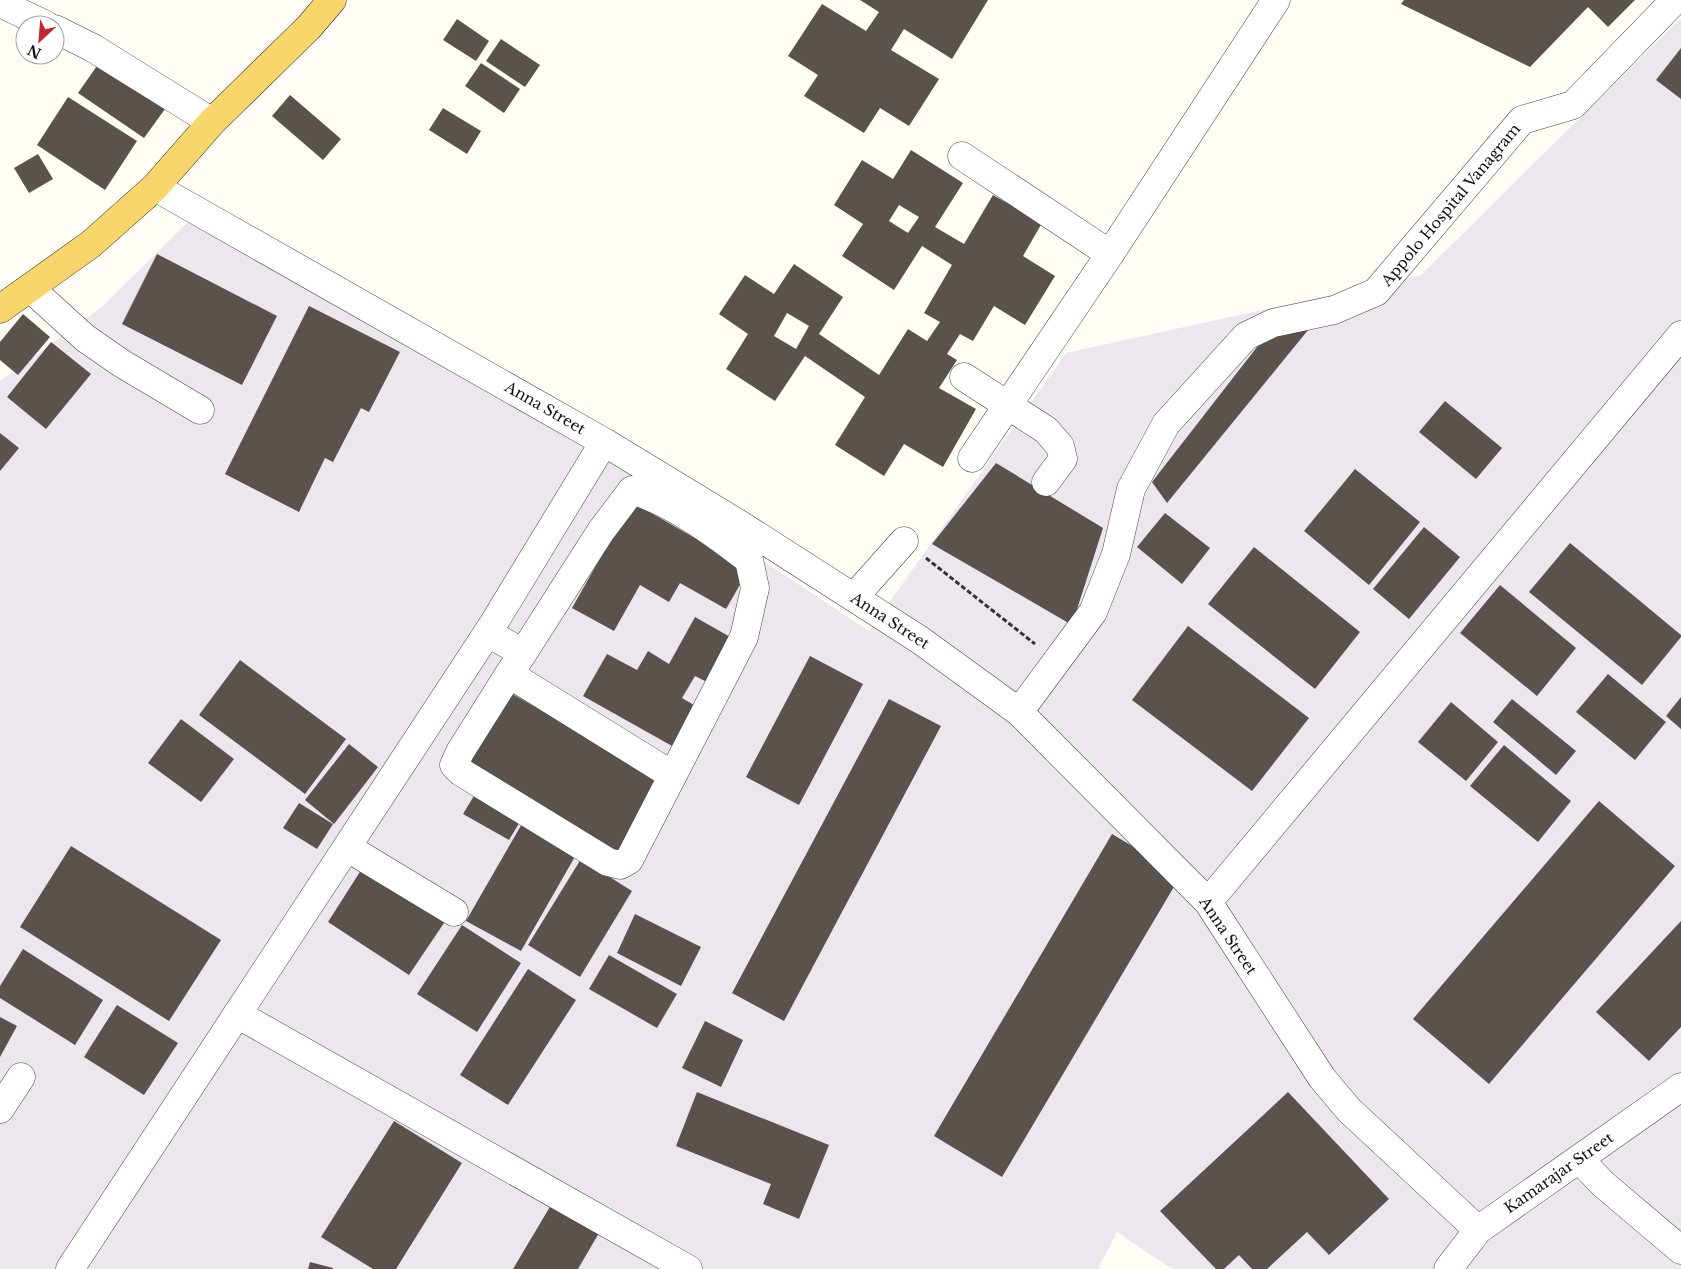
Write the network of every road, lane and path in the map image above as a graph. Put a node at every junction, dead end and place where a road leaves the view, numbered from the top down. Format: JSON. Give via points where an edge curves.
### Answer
{"nodes":[{"id":1,"x":332,"y":0,"type":"edge"},
{"id":2,"x":1276,"y":0,"type":"edge"},
{"id":3,"x":1675,"y":0,"type":"edge"},
{"id":4,"x":0,"y":3,"type":"edge"},
{"id":5,"x":25,"y":15,"type":"edge"},
{"id":6,"x":65,"y":35,"type":"edge"},
{"id":7,"x":212,"y":122,"type":"junction"},
{"id":8,"x":962,"y":156,"type":"dead end"},
{"id":9,"x":155,"y":187,"type":"junction"},
{"id":10,"x":1110,"y":254,"type":"junction"},
{"id":11,"x":30,"y":288,"type":"junction"},
{"id":12,"x":0,"y":309,"type":"edge"},
{"id":13,"x":1681,"y":336,"type":"edge"},
{"id":14,"x":964,"y":377,"type":"dead end"},
{"id":15,"x":1008,"y":405,"type":"junction"},
{"id":16,"x":200,"y":410,"type":"dead end"},
{"id":17,"x":604,"y":442,"type":"junction"},
{"id":18,"x":972,"y":458,"type":"dead end"},
{"id":19,"x":1046,"y":482,"type":"dead end"},
{"id":20,"x":904,"y":541,"type":"joint"},
{"id":21,"x":854,"y":597,"type":"junction"},
{"id":22,"x":488,"y":633,"type":"junction"},
{"id":23,"x":1057,"y":661,"type":"junction"},
{"id":24,"x":516,"y":663,"type":"junction"},
{"id":25,"x":1019,"y":712,"type":"junction"},
{"id":26,"x":672,"y":775,"type":"junction"},
{"id":27,"x":348,"y":848,"type":"junction"},
{"id":28,"x":1208,"y":902,"type":"junction"},
{"id":29,"x":454,"y":912,"type":"dead end"},
{"id":30,"x":237,"y":1014,"type":"junction"},
{"id":31,"x":21,"y":1077,"type":"dead end"},
{"id":32,"x":1681,"y":1087,"type":"edge"},
{"id":33,"x":0,"y":1109,"type":"edge"},
{"id":34,"x":1579,"y":1159,"type":"junction"},
{"id":35,"x":1478,"y":1230,"type":"junction"},
{"id":36,"x":1681,"y":1250,"type":"edge"},
{"id":37,"x":70,"y":1269,"type":"edge"},
{"id":38,"x":688,"y":1269,"type":"edge"},
{"id":39,"x":1448,"y":1269,"type":"edge"}],
"edges":[{"from":1,"to":7,"type":"main road","via":[[309,27]]},
{"from":2,"to":10,"type":"street"},
{"from":3,"to":23,"type":"street","name":"Appolo Hospital Vanagram","via":[[1573,105],[1522,120],[1376,292],[1334,310],[1272,323],[1246,336],[1166,424],[1131,489],[1116,554],[1093,612]]},
{"from":4,"to":5,"type":"street"},
{"from":6,"to":7,"type":"street","via":[[93,48]]},
{"from":7,"to":9,"type":"main road"},
{"from":8,"to":10,"type":"street"},
{"from":9,"to":11,"type":"main road","via":[[91,244]]},
{"from":9,"to":17,"type":"street","name":"Anna Street"},
{"from":10,"to":15,"type":"street"},
{"from":11,"to":12,"type":"main road"},
{"from":11,"to":16,"type":"street","via":[[85,338]]},
{"from":13,"to":28,"type":"street"},
{"from":14,"to":15,"type":"street"},
{"from":15,"to":18,"type":"street"},
{"from":15,"to":19,"type":"street","via":[[1046,430],[1060,446],[1063,459]]},
{"from":17,"to":21,"type":"street","name":"Anna Street"},
{"from":17,"to":22,"type":"street"},
{"from":20,"to":21,"type":"street"},
{"from":20,"to":23,"type":"path"},
{"from":21,"to":25,"type":"street","name":"Anna Street"},
{"from":22,"to":24,"type":"street"},
{"from":22,"to":27,"type":"street"},
{"from":23,"to":25,"type":"street","name":"Appolo Hospital Vanagram"},
{"from":24,"to":26,"type":"street"},
{"from":24,"to":26,"type":"street","via":[[460,752],[454,765],[461,772],[608,862],[620,865],[628,860]]},
{"from":24,"to":26,"type":"street","via":[[632,490],[652,496],[717,535],[750,560],[755,588],[744,637]]},
{"from":25,"to":28,"type":"street","name":"Anna Street"},
{"from":27,"to":29,"type":"street"},
{"from":27,"to":30,"type":"street"},
{"from":28,"to":35,"type":"street","name":"Anna Street","via":[[1322,1078],[1349,1110]]},
{"from":30,"to":37,"type":"street"},
{"from":30,"to":38,"type":"street"},
{"from":31,"to":33,"type":"street"},
{"from":32,"to":34,"type":"street","name":"Kamarajar Street"},
{"from":34,"to":35,"type":"street","name":"Kamarajar Street"},
{"from":34,"to":36,"type":"street","via":[[1603,1184]]},
{"from":35,"to":39,"type":"street","name":"Kamarajar Street"}]}
